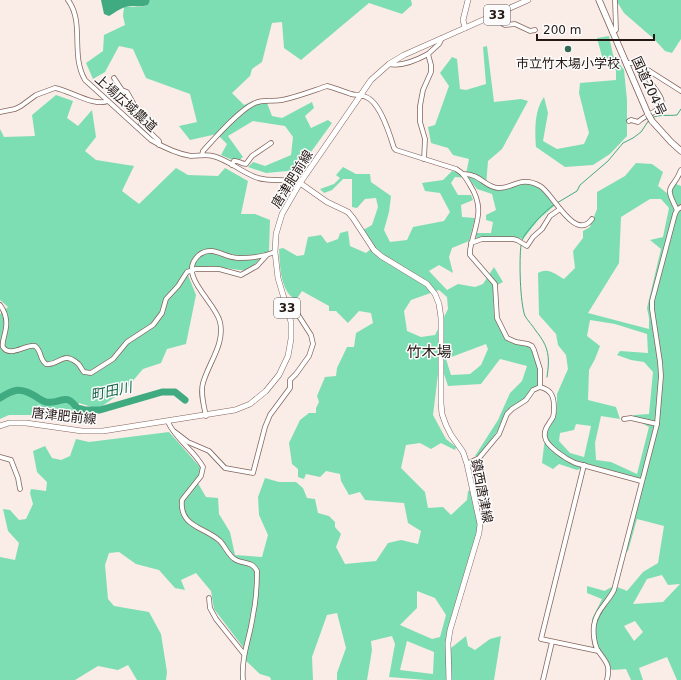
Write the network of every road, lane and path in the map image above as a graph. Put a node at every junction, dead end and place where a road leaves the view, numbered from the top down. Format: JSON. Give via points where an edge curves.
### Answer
{"nodes":[{"id":1,"x":68,"y":0,"type":"edge"},
{"id":2,"x":468,"y":0,"type":"edge"},
{"id":3,"x":528,"y":0,"type":"edge"},
{"id":4,"x":599,"y":0,"type":"edge"},
{"id":5,"x":615,"y":0,"type":"edge"},
{"id":6,"x":498,"y":14,"type":"junction"},
{"id":7,"x":465,"y":28,"type":"junction"},
{"id":8,"x":535,"y":30,"type":"dead end"},
{"id":9,"x":612,"y":32,"type":"junction"},
{"id":10,"x":442,"y":38,"type":"junction"},
{"id":11,"x":428,"y":54,"type":"junction"},
{"id":12,"x":626,"y":63,"type":"junction"},
{"id":13,"x":389,"y":64,"type":"junction"},
{"id":14,"x":649,"y":71,"type":"junction"},
{"id":15,"x":114,"y":78,"type":"dead end"},
{"id":16,"x":681,"y":91,"type":"edge"},
{"id":17,"x":360,"y":96,"type":"junction"},
{"id":18,"x":108,"y":101,"type":"junction"},
{"id":19,"x":0,"y":112,"type":"edge"},
{"id":20,"x":629,"y":121,"type":"dead end"},
{"id":21,"x":271,"y":143,"type":"dead end"},
{"id":22,"x":159,"y":145,"type":"junction"},
{"id":23,"x":681,"y":151,"type":"edge"},
{"id":24,"x":202,"y":155,"type":"junction"},
{"id":25,"x":424,"y":159,"type":"junction"},
{"id":26,"x":232,"y":164,"type":"junction"},
{"id":27,"x":681,"y":170,"type":"edge"},
{"id":28,"x":464,"y":174,"type":"junction"},
{"id":29,"x":300,"y":183,"type":"junction"},
{"id":30,"x":559,"y":208,"type":"junction"},
{"id":31,"x":681,"y":208,"type":"edge"},
{"id":32,"x":677,"y":210,"type":"junction"},
{"id":33,"x":592,"y":219,"type":"dead end"},
{"id":34,"x":472,"y":243,"type":"junction"},
{"id":35,"x":275,"y":252,"type":"junction"},
{"id":36,"x":267,"y":255,"type":"junction"},
{"id":37,"x":192,"y":270,"type":"junction"},
{"id":38,"x":0,"y":305,"type":"edge"},
{"id":39,"x":286,"y":305,"type":"junction"},
{"id":40,"x":540,"y":387,"type":"junction"},
{"id":41,"x":206,"y":416,"type":"junction"},
{"id":42,"x":624,"y":419,"type":"dead end"},
{"id":43,"x":168,"y":422,"type":"junction"},
{"id":44,"x":656,"y":424,"type":"junction"},
{"id":45,"x":0,"y":426,"type":"edge"},
{"id":46,"x":170,"y":428,"type":"junction"},
{"id":47,"x":0,"y":457,"type":"edge"},
{"id":48,"x":467,"y":464,"type":"junction"},
{"id":49,"x":584,"y":465,"type":"junction"},
{"id":50,"x":642,"y":481,"type":"junction"},
{"id":51,"x":20,"y":489,"type":"dead end"},
{"id":52,"x":209,"y":598,"type":"dead end"},
{"id":53,"x":552,"y":642,"type":"junction"},
{"id":54,"x":599,"y":651,"type":"junction"},
{"id":55,"x":244,"y":654,"type":"junction"},
{"id":56,"x":243,"y":680,"type":"edge"},
{"id":57,"x":449,"y":680,"type":"edge"},
{"id":58,"x":544,"y":680,"type":"edge"},
{"id":59,"x":607,"y":680,"type":"edge"}],
"edges":[{"from":1,"to":18,"type":"street","name":"上場広域農道","via":[[76,20],[77,60],[80,71],[85,80]]},
{"from":2,"to":7,"type":"main road","via":[[464,13]]},
{"from":3,"to":6,"type":"main road","name":"唐津肥前線","number":"33"},
{"from":4,"to":9,"type":"highway","name":"国道204号"},
{"from":5,"to":9,"type":"street","via":[[616,30]]},
{"from":6,"to":7,"type":"main road","name":"唐津肥前線","number":"33"},
{"from":6,"to":8,"type":"street","via":[[505,25],[515,24],[530,31]]},
{"from":7,"to":10,"type":"main road","name":"唐津肥前線","number":"33"},
{"from":9,"to":12,"type":"highway","name":"国道204号"},
{"from":10,"to":11,"type":"street","via":[[440,44]]},
{"from":10,"to":13,"type":"main road","name":"唐津肥前線","number":"33"},
{"from":11,"to":13,"type":"street","via":[[407,63]]},
{"from":11,"to":25,"type":"street","via":[[431,72],[423,90],[420,106],[420,122],[425,139]]},
{"from":12,"to":14,"type":"street","via":[[633,63]]},
{"from":12,"to":23,"type":"highway","name":"国道204号","bridge":true,"via":[[652,121]]},
{"from":13,"to":17,"type":"main road","name":"唐津肥前線","number":"33","via":[[370,80]]},
{"from":14,"to":16,"type":"street"},
{"from":14,"to":20,"type":"street","via":[[648,78],[662,99],[662,104],[638,122]]},
{"from":15,"to":22,"type":"street","via":[[122,90],[127,92],[141,124]]},
{"from":17,"to":24,"type":"street","via":[[327,86],[282,100],[255,103],[220,131]]},
{"from":17,"to":25,"type":"street","via":[[370,99],[379,110],[396,150]]},
{"from":17,"to":29,"type":"main road","name":"唐津肥前線","number":"33"},
{"from":18,"to":19,"type":"street","via":[[96,102],[55,88],[36,95],[15,109]]},
{"from":18,"to":22,"type":"street","name":"上場広域農道"},
{"from":21,"to":26,"type":"street","via":[[252,156],[246,164],[234,161]]},
{"from":22,"to":24,"type":"street","name":"上場広域農道","via":[[192,156]]},
{"from":24,"to":26,"type":"street","name":"上場広域農道"},
{"from":25,"to":28,"type":"street"},
{"from":26,"to":29,"type":"street","name":"上場広域農道","via":[[258,178]]},
{"from":27,"to":32,"type":"street","via":[[669,191]]},
{"from":28,"to":30,"type":"street","via":[[480,178],[497,188],[522,181],[538,185],[546,190]]},
{"from":28,"to":34,"type":"street","via":[[477,197],[479,208]]},
{"from":29,"to":35,"type":"main road","name":"唐津肥前線","number":"33","via":[[282,214],[276,234]]},
{"from":29,"to":48,"type":"main road","name":"鎮西唐津線","via":[[327,202],[348,212],[374,250],[427,284],[435,294],[441,318],[442,414]]},
{"from":30,"to":33,"type":"street","via":[[574,223],[586,225]]},
{"from":30,"to":34,"type":"street","via":[[527,246],[513,239],[482,239]]},
{"from":31,"to":32,"type":"street"},
{"from":32,"to":44,"type":"street","via":[[652,301],[661,376]]},
{"from":34,"to":40,"type":"street","via":[[470,255],[495,284],[497,318],[506,338],[528,344],[534,350],[540,369]]},
{"from":35,"to":36,"type":"street"},
{"from":35,"to":39,"type":"main road","name":"唐津肥前線","number":"33","via":[[278,278]]},
{"from":36,"to":37,"type":"street","via":[[257,266],[241,275],[219,269]]},
{"from":36,"to":37,"type":"street","via":[[239,259],[211,250],[199,256]]},
{"from":37,"to":38,"type":"street","via":[[187,272],[166,299],[162,313],[153,325],[127,342],[113,359],[91,373],[84,372],[78,363],[67,357],[46,364],[35,346],[13,351],[4,348],[1,342],[6,320]]},
{"from":37,"to":41,"type":"street","via":[[196,283],[220,320],[221,329],[214,358],[203,382]]},
{"from":39,"to":41,"type":"main road","name":"唐津肥前線","number":"33","via":[[291,322],[291,339],[288,356],[279,375],[266,391],[250,404]]},
{"from":39,"to":46,"type":"street","via":[[293,307],[300,316],[313,340],[312,348],[290,380],[290,388],[264,427],[254,473],[225,468],[209,450],[188,442]]},
{"from":40,"to":48,"type":"street","via":[[533,390],[526,400],[507,414],[505,423],[494,440],[479,458]]},
{"from":40,"to":49,"type":"street","via":[[549,391],[554,400],[553,416],[545,433],[546,440],[566,459]]},
{"from":41,"to":43,"type":"main road","name":"唐津肥前線","number":"33"},
{"from":42,"to":44,"type":"street","via":[[631,418]]},
{"from":43,"to":45,"type":"main road","name":"唐津肥前線","number":"33","via":[[103,431],[82,431],[26,423]]},
{"from":43,"to":46,"type":"street"},
{"from":44,"to":50,"type":"street"},
{"from":46,"to":55,"type":"street","via":[[203,467],[201,476],[182,500],[183,513],[188,522],[218,540],[236,561],[248,562],[257,571],[253,615]]},
{"from":47,"to":51,"type":"street","via":[[11,460]]},
{"from":48,"to":57,"type":"main road","name":"鎮西唐津線","via":[[480,524],[450,630]]},
{"from":49,"to":50,"type":"street"},
{"from":49,"to":53,"type":"street","via":[[541,639]]},
{"from":50,"to":54,"type":"street","via":[[614,590],[601,608],[594,624],[595,641]]},
{"from":52,"to":55,"type":"street","via":[[210,608],[216,618]]},
{"from":53,"to":54,"type":"street"},
{"from":53,"to":58,"type":"street"},
{"from":54,"to":59,"type":"street","via":[[606,660]]},
{"from":55,"to":56,"type":"street"}]}
